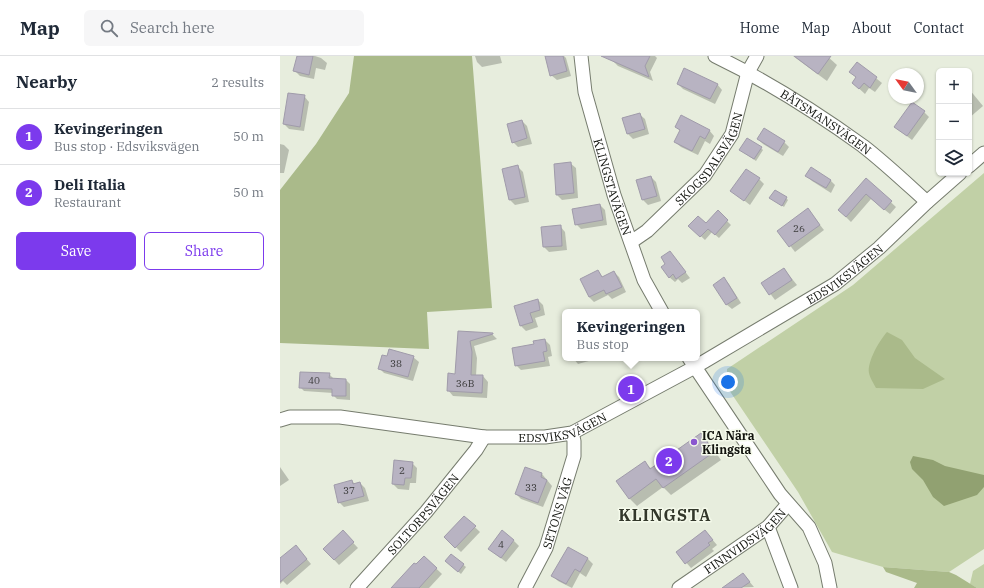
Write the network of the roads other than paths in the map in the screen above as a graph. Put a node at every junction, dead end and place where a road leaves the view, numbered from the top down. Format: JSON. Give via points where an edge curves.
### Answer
{"nodes":[{"id":1,"x":581,"y":56,"type":"edge"},
{"id":2,"x":715,"y":56,"type":"edge"},
{"id":3,"x":757,"y":56,"type":"edge"},
{"id":4,"x":748,"y":72,"type":"junction"},
{"id":5,"x":984,"y":153,"type":"edge"},
{"id":6,"x":972,"y":163,"type":"edge"},
{"id":7,"x":957,"y":176,"type":"edge"},
{"id":8,"x":927,"y":202,"type":"junction"},
{"id":9,"x":630,"y":242,"type":"junction"},
{"id":10,"x":660,"y":309,"type":"edge"},
{"id":11,"x":700,"y":358,"type":"edge"},
{"id":12,"x":692,"y":362,"type":"edge"},
{"id":13,"x":280,"y":420,"type":"edge"},
{"id":14,"x":572,"y":433,"type":"junction"},
{"id":15,"x":484,"y":437,"type":"junction"},
{"id":16,"x":788,"y":504,"type":"junction"},
{"id":17,"x":768,"y":527,"type":"junction"},
{"id":18,"x":357,"y":588,"type":"edge"},
{"id":19,"x":525,"y":588,"type":"edge"},
{"id":20,"x":679,"y":588,"type":"edge"},
{"id":21,"x":791,"y":588,"type":"edge"},
{"id":22,"x":830,"y":588,"type":"edge"}],
"edges":[{"from":1,"to":9,"type":"street","name":"KLINGSTAVÄGEN","via":[[585,92]]},
{"from":2,"to":4,"type":"street","name":"BÅTSMANSVÄGEN"},
{"from":3,"to":4,"type":"street","name":"SKOGSDALSVÄGEN"},
{"from":4,"to":8,"type":"street","name":"BÅTSMANSVÄGEN","via":[[822,117],[864,147]]},
{"from":4,"to":9,"type":"street","name":"SKOGSDALSVÄGEN","via":[[732,134],[704,175],[647,231]]},
{"from":5,"to":6,"type":"street"},
{"from":7,"to":8,"type":"street","name":"EDSVIKSVÄGEN"},
{"from":8,"to":11,"type":"street","name":"EDSVIKSVÄGEN","via":[[879,248],[835,284],[786,314]]},
{"from":9,"to":10,"type":"street","name":"KLINGSTAVÄGEN","via":[[644,280]]},
{"from":12,"to":14,"type":"street","name":"EDSVIKSVÄGEN"},
{"from":12,"to":16,"type":"street"},
{"from":13,"to":15,"type":"street","name":"EDSVIKSVÄGEN","via":[[290,417],[340,417]]},
{"from":14,"to":15,"type":"street","name":"EDSVIKSVÄGEN","via":[[545,437]]},
{"from":14,"to":19,"type":"street","name":"SETONS VÄG","via":[[574,456],[546,548]]},
{"from":15,"to":18,"type":"street","name":"SOLTORPSVÄGEN","via":[[426,512]]},
{"from":16,"to":17,"type":"street","name":"FINNVIDSVÄGEN"},
{"from":16,"to":22,"type":"street","via":[[809,527],[825,563]]},
{"from":17,"to":20,"type":"street","name":"FINNVIDSVÄGEN"},
{"from":17,"to":21,"type":"street"}]}
